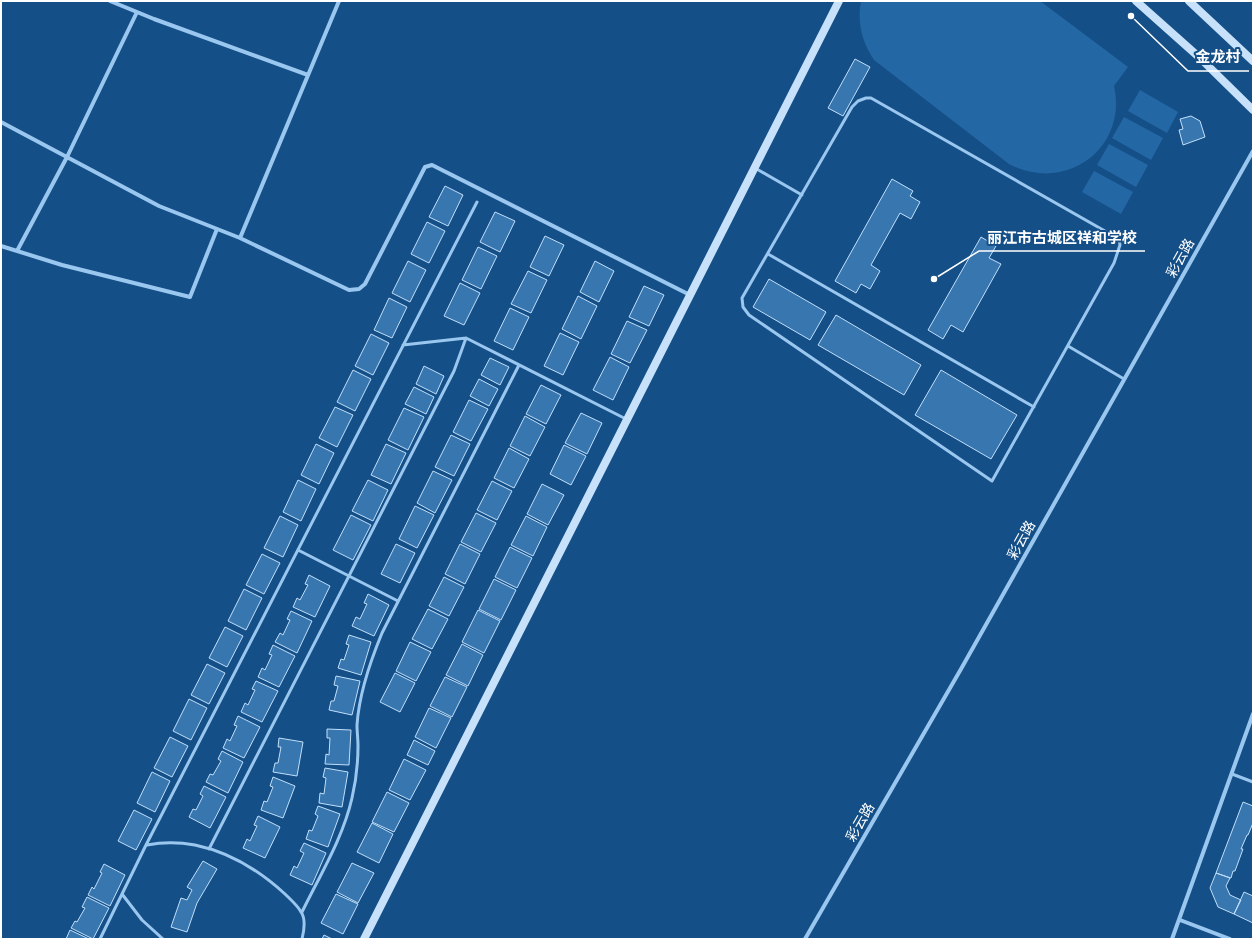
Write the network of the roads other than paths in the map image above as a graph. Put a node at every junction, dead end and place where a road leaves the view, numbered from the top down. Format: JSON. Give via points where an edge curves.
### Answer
{"nodes":[{"id":1,"x":110,"y":1,"type":"edge"},
{"id":2,"x":339,"y":1,"type":"edge"},
{"id":3,"x":839,"y":1,"type":"edge"},
{"id":4,"x":1136,"y":1,"type":"edge"},
{"id":5,"x":1189,"y":1,"type":"edge"},
{"id":6,"x":137,"y":12,"type":"junction"},
{"id":7,"x":1253,"y":61,"type":"edge"},
{"id":8,"x":308,"y":75,"type":"junction"},
{"id":9,"x":1253,"y":110,"type":"edge"},
{"id":10,"x":1,"y":122,"type":"edge"},
{"id":11,"x":1253,"y":151,"type":"edge"},
{"id":12,"x":67,"y":157,"type":"junction"},
{"id":13,"x":755,"y":168,"type":"junction"},
{"id":14,"x":802,"y":195,"type":"junction"},
{"id":15,"x":476,"y":202,"type":"dead end"},
{"id":16,"x":217,"y":229,"type":"junction"},
{"id":17,"x":240,"y":238,"type":"junction"},
{"id":18,"x":1,"y":246,"type":"edge"},
{"id":19,"x":17,"y":251,"type":"junction"},
{"id":20,"x":768,"y":254,"type":"junction"},
{"id":21,"x":691,"y":295,"type":"junction"},
{"id":22,"x":466,"y":338,"type":"junction"},
{"id":23,"x":403,"y":345,"type":"junction"},
{"id":24,"x":1068,"y":346,"type":"junction"},
{"id":25,"x":519,"y":365,"type":"junction"},
{"id":26,"x":1124,"y":379,"type":"junction"},
{"id":27,"x":1034,"y":407,"type":"junction"},
{"id":28,"x":628,"y":419,"type":"junction"},
{"id":29,"x":298,"y":550,"type":"junction"},
{"id":30,"x":349,"y":576,"type":"junction"},
{"id":31,"x":398,"y":601,"type":"junction"},
{"id":32,"x":1253,"y":714,"type":"edge"},
{"id":33,"x":1232,"y":774,"type":"junction"},
{"id":34,"x":1253,"y":782,"type":"edge"},
{"id":35,"x":146,"y":845,"type":"junction"},
{"id":36,"x":209,"y":850,"type":"junction"},
{"id":37,"x":122,"y":894,"type":"junction"},
{"id":38,"x":302,"y":912,"type":"junction"},
{"id":39,"x":1180,"y":920,"type":"junction"},
{"id":40,"x":100,"y":939,"type":"edge"},
{"id":41,"x":163,"y":939,"type":"edge"},
{"id":42,"x":302,"y":939,"type":"edge"},
{"id":43,"x":364,"y":939,"type":"edge"},
{"id":44,"x":805,"y":939,"type":"edge"},
{"id":45,"x":1172,"y":939,"type":"edge"},
{"id":46,"x":1230,"y":939,"type":"edge"}],
"edges":[{"from":1,"to":6,"type":"street"},
{"from":2,"to":8,"type":"street"},
{"from":3,"to":13,"type":"street"},
{"from":4,"to":9,"type":"street"},
{"from":5,"to":7,"type":"street"},
{"from":6,"to":8,"type":"street"},
{"from":6,"to":12,"type":"street"},
{"from":8,"to":17,"type":"street"},
{"from":10,"to":12,"type":"street"},
{"from":11,"to":26,"type":"street","name":"彩云路"},
{"from":12,"to":16,"type":"street","via":[[159,206]]},
{"from":12,"to":19,"type":"street"},
{"from":13,"to":14,"type":"lane"},
{"from":13,"to":21,"type":"street"},
{"from":14,"to":20,"type":"lane"},
{"from":14,"to":24,"type":"lane","via":[[855,104],[862,99],[871,98],[1118,239],[1120,245],[1114,263]]},
{"from":15,"to":23,"type":"lane"},
{"from":16,"to":17,"type":"street"},
{"from":16,"to":19,"type":"street","via":[[190,297]]},
{"from":17,"to":21,"type":"street","via":[[345,288],[359,289],[367,280],[425,167],[432,165]]},
{"from":18,"to":19,"type":"street"},
{"from":20,"to":27,"type":"lane"},
{"from":20,"to":27,"type":"lane","via":[[742,298],[743,307],[749,316],[992,481]]},
{"from":21,"to":28,"type":"street"},
{"from":22,"to":23,"type":"lane"},
{"from":22,"to":25,"type":"lane"},
{"from":22,"to":30,"type":"lane","via":[[454,371]]},
{"from":23,"to":29,"type":"lane"},
{"from":24,"to":26,"type":"lane"},
{"from":24,"to":27,"type":"lane"},
{"from":25,"to":28,"type":"lane"},
{"from":25,"to":31,"type":"lane"},
{"from":26,"to":44,"type":"street","name":"彩云路"},
{"from":28,"to":43,"type":"street"},
{"from":29,"to":30,"type":"lane"},
{"from":29,"to":35,"type":"lane"},
{"from":30,"to":31,"type":"lane"},
{"from":30,"to":36,"type":"lane"},
{"from":31,"to":38,"type":"lane","via":[[382,633],[364,687],[357,726],[355,782],[347,815],[335,846]]},
{"from":32,"to":33,"type":"street"},
{"from":33,"to":34,"type":"lane"},
{"from":33,"to":39,"type":"street"},
{"from":35,"to":36,"type":"lane","via":[[178,842]]},
{"from":35,"to":37,"type":"lane"},
{"from":36,"to":38,"type":"lane","via":[[233,859],[261,875]]},
{"from":37,"to":40,"type":"lane"},
{"from":37,"to":41,"type":"lane","via":[[142,920]]},
{"from":38,"to":42,"type":"lane"},
{"from":39,"to":45,"type":"street"},
{"from":39,"to":46,"type":"street"}]}
